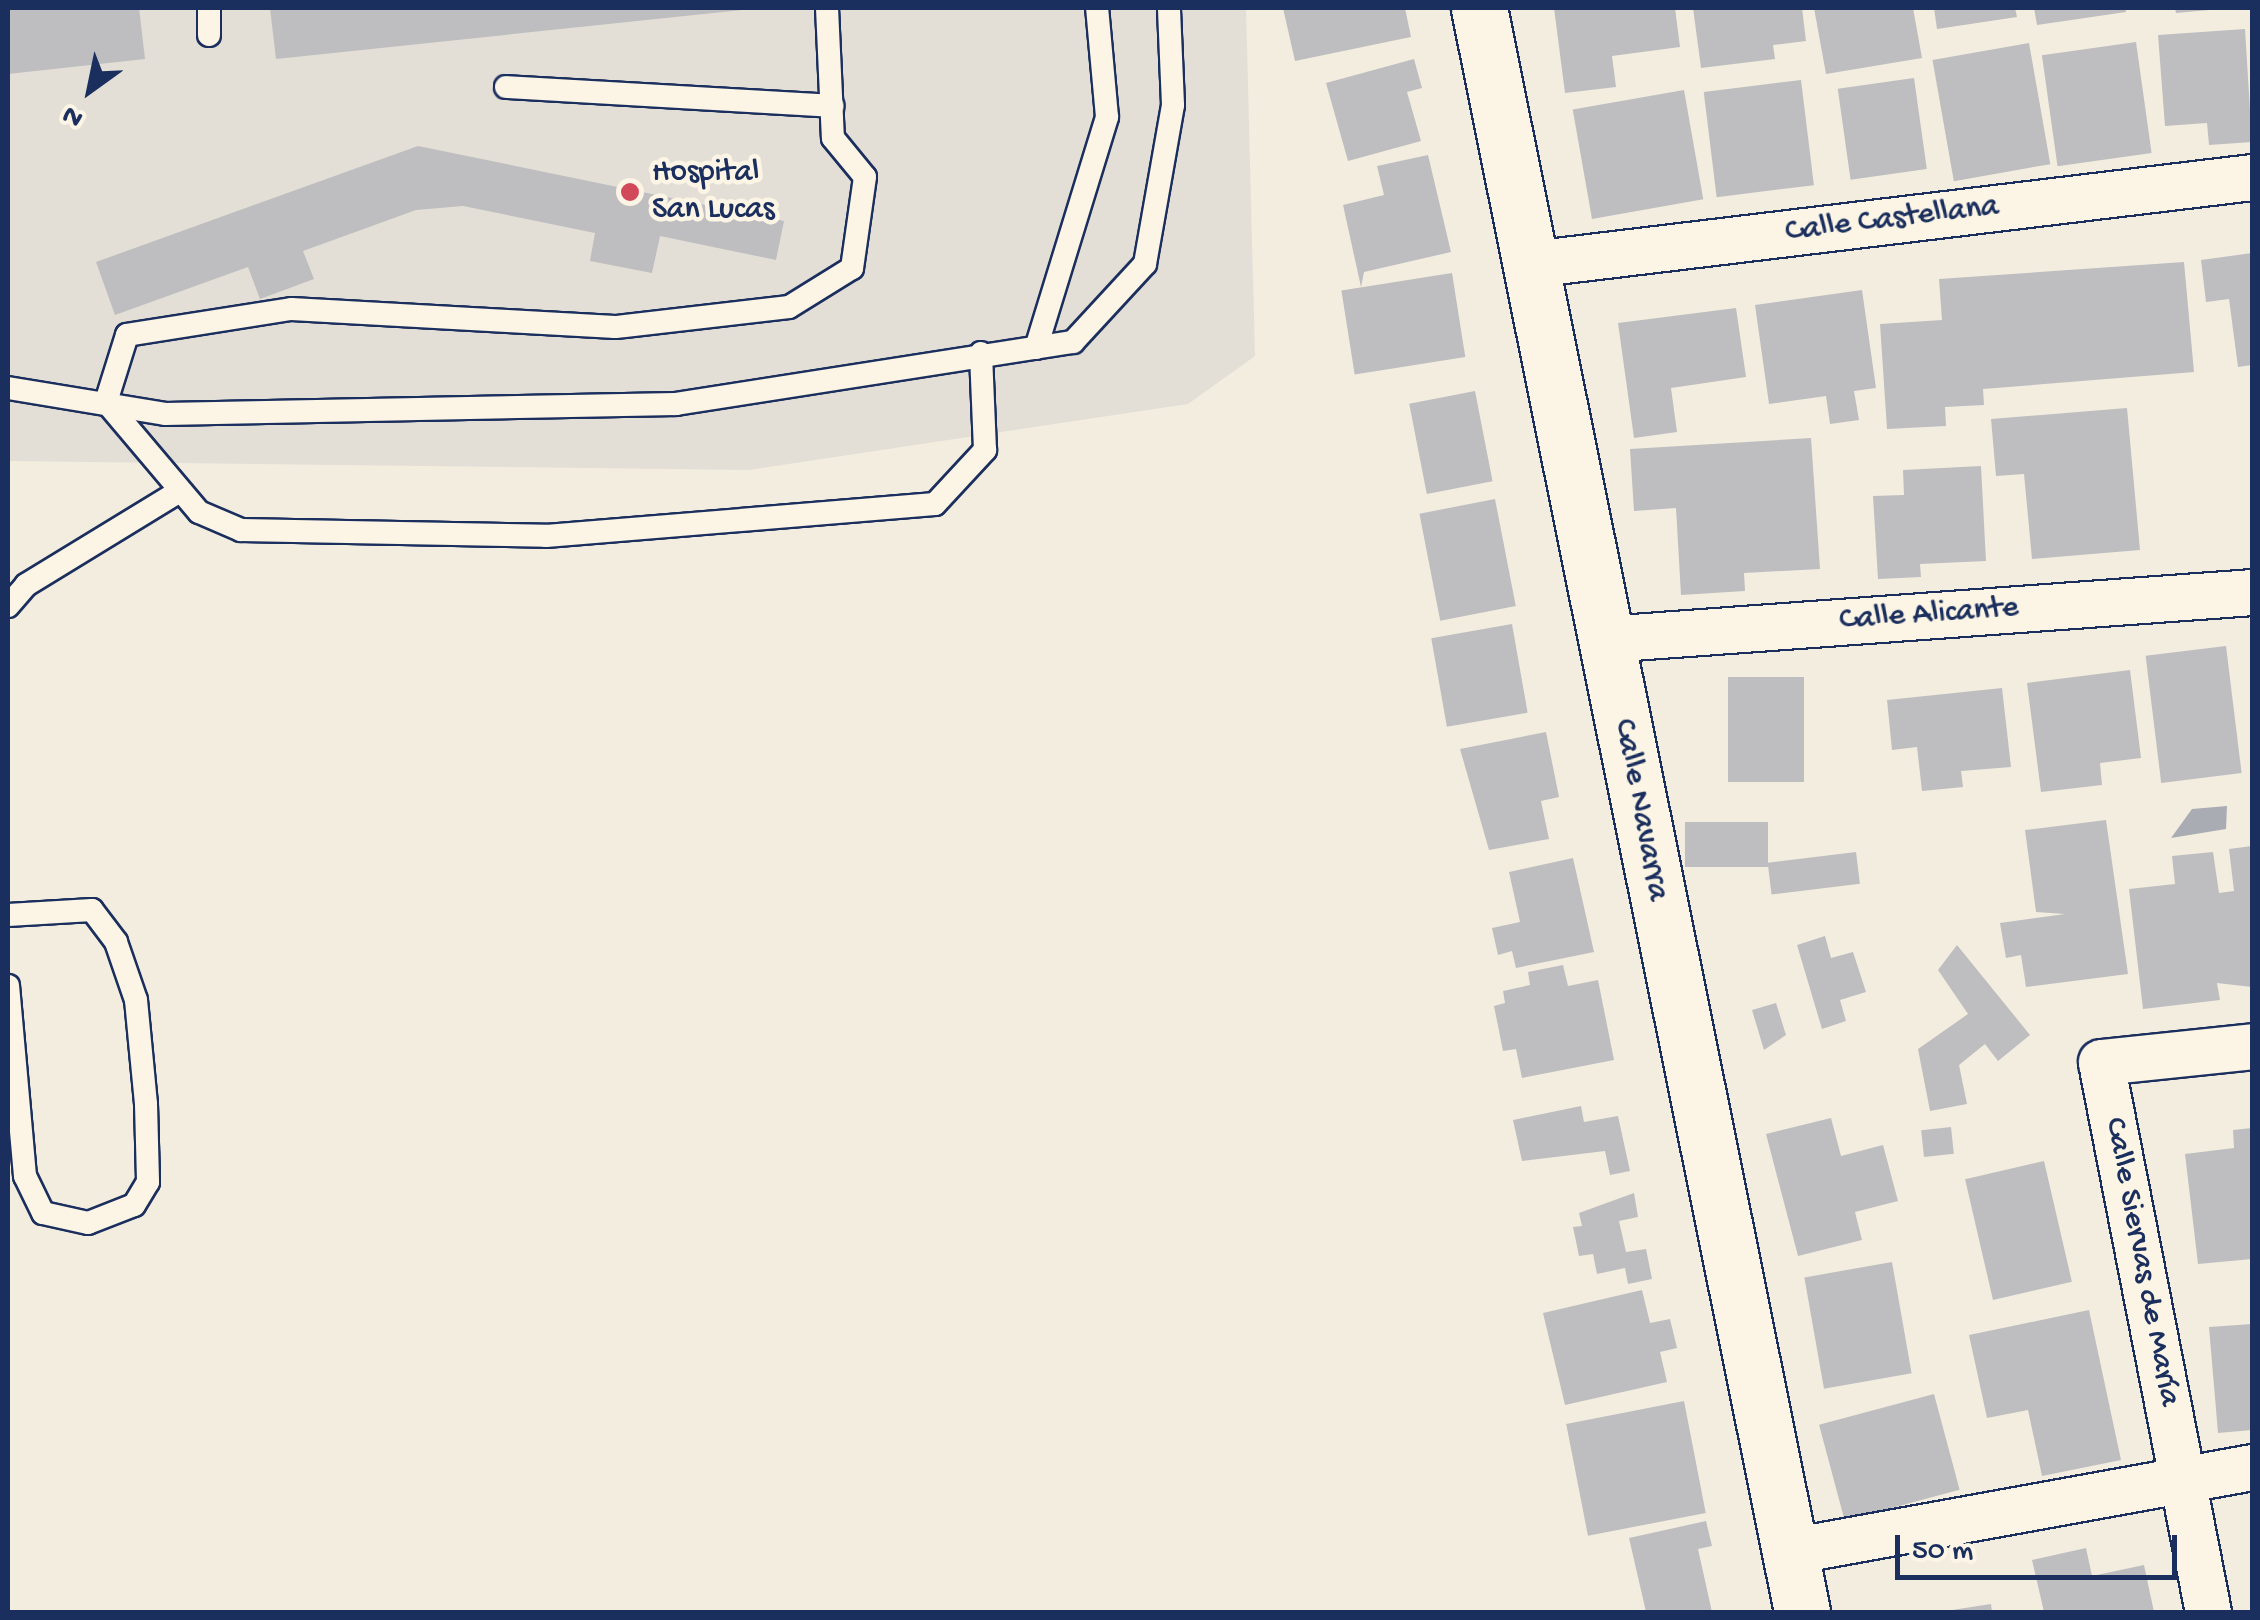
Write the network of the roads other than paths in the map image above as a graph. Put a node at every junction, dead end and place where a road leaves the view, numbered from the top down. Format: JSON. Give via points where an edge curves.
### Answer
{"nodes":[{"id":1,"x":209,"y":8,"type":"edge"},
{"id":2,"x":827,"y":8,"type":"edge"},
{"id":3,"x":1097,"y":8,"type":"edge"},
{"id":4,"x":1169,"y":8,"type":"edge"},
{"id":5,"x":1478,"y":8,"type":"edge"},
{"id":6,"x":209,"y":35,"type":"dead end"},
{"id":7,"x":506,"y":87,"type":"dead end"},
{"id":8,"x":832,"y":106,"type":"junction"},
{"id":9,"x":2252,"y":177,"type":"edge"},
{"id":10,"x":1531,"y":264,"type":"junction"},
{"id":11,"x":1036,"y":348,"type":"junction"},
{"id":12,"x":980,"y":353,"type":"junction"},
{"id":13,"x":8,"y":388,"type":"edge"},
{"id":14,"x":106,"y":402,"type":"junction"},
{"id":15,"x":180,"y":490,"type":"junction"},
{"id":16,"x":17,"y":584,"type":"edge"},
{"id":17,"x":2252,"y":592,"type":"edge"},
{"id":18,"x":8,"y":606,"type":"edge"},
{"id":19,"x":1606,"y":640,"type":"junction"},
{"id":20,"x":8,"y":915,"type":"edge"},
{"id":21,"x":8,"y":986,"type":"edge"},
{"id":22,"x":2252,"y":1046,"type":"edge"},
{"id":23,"x":2252,"y":1467,"type":"edge"},
{"id":24,"x":2183,"y":1475,"type":"junction"},
{"id":25,"x":1790,"y":1552,"type":"junction"},
{"id":26,"x":1802,"y":1612,"type":"edge"},
{"id":27,"x":2208,"y":1612,"type":"edge"}],
"edges":[{"from":1,"to":6,"type":"lane"},
{"from":2,"to":8,"type":"lane"},
{"from":3,"to":11,"type":"lane","via":[[1107,117]]},
{"from":4,"to":11,"type":"lane","via":[[1173,105],[1146,264],[1073,342]]},
{"from":5,"to":10,"type":"street","name":"Calle Navarra"},
{"from":7,"to":8,"type":"lane"},
{"from":8,"to":14,"type":"lane","via":[[833,138],[865,176],[852,268],[788,308],[616,327],[291,309],[127,334]]},
{"from":9,"to":10,"type":"street","name":"Calle Castellana"},
{"from":10,"to":19,"type":"street","name":"Calle Navarra"},
{"from":11,"to":12,"type":"lane"},
{"from":12,"to":14,"type":"lane","via":[[676,404],[164,414]]},
{"from":12,"to":15,"type":"lane","via":[[985,450],[935,504],[546,536],[380,536],[241,530],[199,512]]},
{"from":13,"to":14,"type":"lane"},
{"from":14,"to":15,"type":"lane"},
{"from":15,"to":16,"type":"lane"},
{"from":16,"to":18,"type":"lane"},
{"from":17,"to":19,"type":"street","name":"Calle Alicante"},
{"from":19,"to":25,"type":"street","name":"Calle Navarra"},
{"from":20,"to":21,"type":"lane","via":[[92,910],[116,942],[136,1000],[146,1104],[148,1182],[134,1204],[88,1223],[43,1214],[25,1176]]},
{"from":22,"to":24,"type":"street","name":"Calle Siervas de María","via":[[2101,1062]]},
{"from":23,"to":24,"type":"street"},
{"from":24,"to":25,"type":"street"},
{"from":24,"to":27,"type":"street","name":"Calle Siervas de María"},
{"from":25,"to":26,"type":"street","name":"Calle Navarra"}]}
